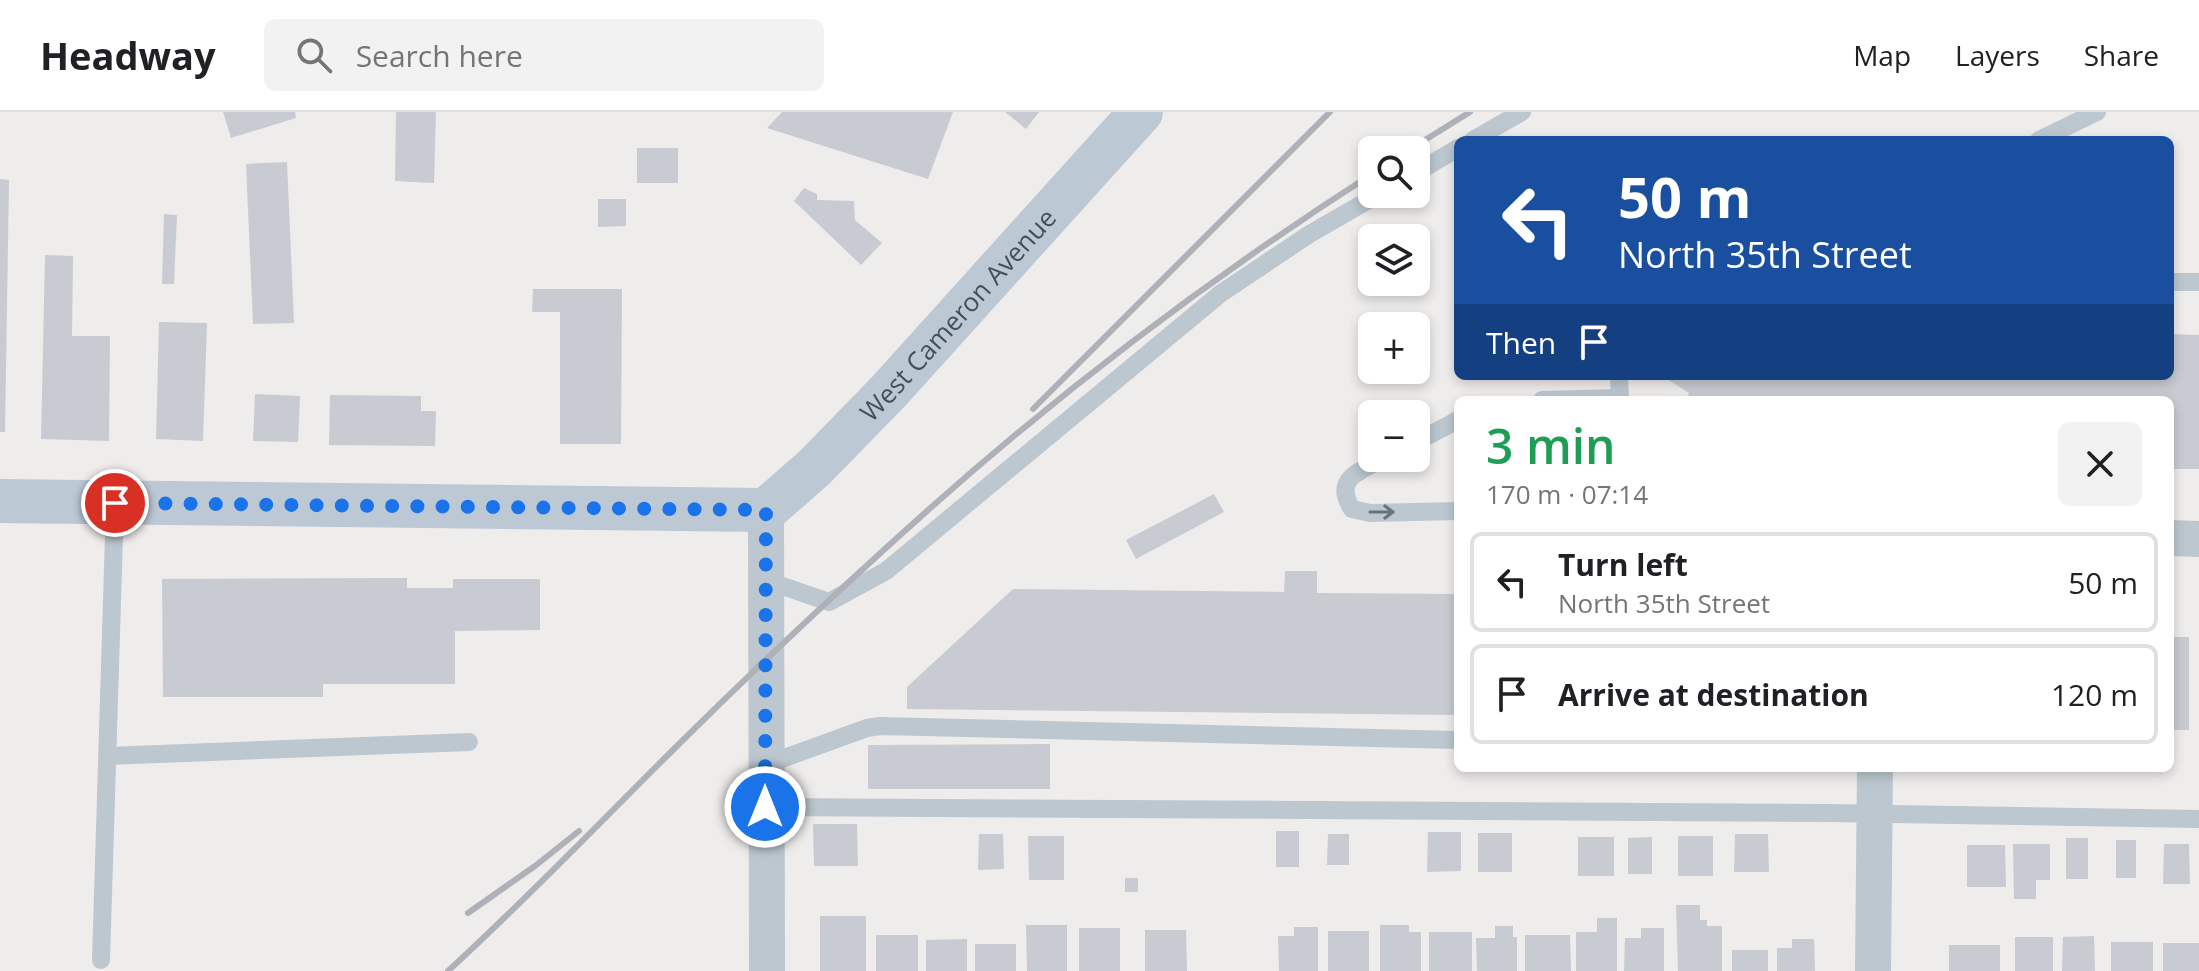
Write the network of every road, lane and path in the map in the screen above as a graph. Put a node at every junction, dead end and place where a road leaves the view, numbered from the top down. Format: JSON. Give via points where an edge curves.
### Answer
{"nodes":[{"id":1,"x":1141,"y":112,"type":"edge"},
{"id":2,"x":1522,"y":112,"type":"edge"},
{"id":3,"x":2097,"y":112,"type":"edge"},
{"id":4,"x":1480,"y":136,"type":"edge"},
{"id":5,"x":2047,"y":136,"type":"edge"},
{"id":6,"x":1454,"y":150,"type":"edge"},
{"id":7,"x":1430,"y":165,"type":"edge"},
{"id":8,"x":1358,"y":206,"type":"edge"},
{"id":9,"x":2174,"y":282,"type":"edge"},
{"id":10,"x":2199,"y":282,"type":"edge"},
{"id":11,"x":1454,"y":422,"type":"edge"},
{"id":12,"x":1430,"y":435,"type":"edge"},
{"id":13,"x":1360,"y":472,"type":"edge"},
{"id":14,"x":0,"y":501,"type":"edge"},
{"id":15,"x":115,"y":503,"type":"junction"},
{"id":16,"x":766,"y":510,"type":"junction"},
{"id":17,"x":1454,"y":511,"type":"edge"},
{"id":18,"x":2174,"y":538,"type":"edge"},
{"id":19,"x":2199,"y":539,"type":"edge"},
{"id":20,"x":765,"y":580,"type":"junction"},
{"id":21,"x":1454,"y":740,"type":"edge"},
{"id":22,"x":469,"y":742,"type":"dead end"},
{"id":23,"x":107,"y":756,"type":"junction"},
{"id":24,"x":765,"y":765,"type":"junction"},
{"id":25,"x":1875,"y":772,"type":"edge"},
{"id":26,"x":765,"y":807,"type":"junction"},
{"id":27,"x":1875,"y":814,"type":"junction"},
{"id":28,"x":2199,"y":819,"type":"edge"},
{"id":29,"x":101,"y":960,"type":"dead end"},
{"id":30,"x":767,"y":971,"type":"edge"},
{"id":31,"x":1873,"y":971,"type":"edge"}],
"edges":[{"from":1,"to":16,"type":"street","name":"West Cameron Avenue","via":[[889,391]]},
{"from":2,"to":4,"type":"lane"},
{"from":3,"to":5,"type":"lane"},
{"from":6,"to":7,"type":"lane"},
{"from":8,"to":20,"type":"lane","via":[[1220,294],[886,571],[829,602]]},
{"from":9,"to":10,"type":"lane"},
{"from":11,"to":12,"type":"lane"},
{"from":13,"to":17,"type":"lane","one_way":true,"via":[[1345,484],[1344,497],[1352,509]]},
{"from":14,"to":15,"type":"street"},
{"from":15,"to":16,"type":"street"},
{"from":15,"to":23,"type":"lane"},
{"from":16,"to":20,"type":"street"},
{"from":18,"to":19,"type":"street"},
{"from":20,"to":24,"type":"street"},
{"from":21,"to":24,"type":"lane","via":[[880,726]]},
{"from":22,"to":23,"type":"lane"},
{"from":23,"to":29,"type":"lane"},
{"from":24,"to":26,"type":"street"},
{"from":25,"to":27,"type":"street"},
{"from":26,"to":27,"type":"lane"},
{"from":26,"to":30,"type":"street"},
{"from":27,"to":28,"type":"lane"},
{"from":27,"to":31,"type":"street"}]}
